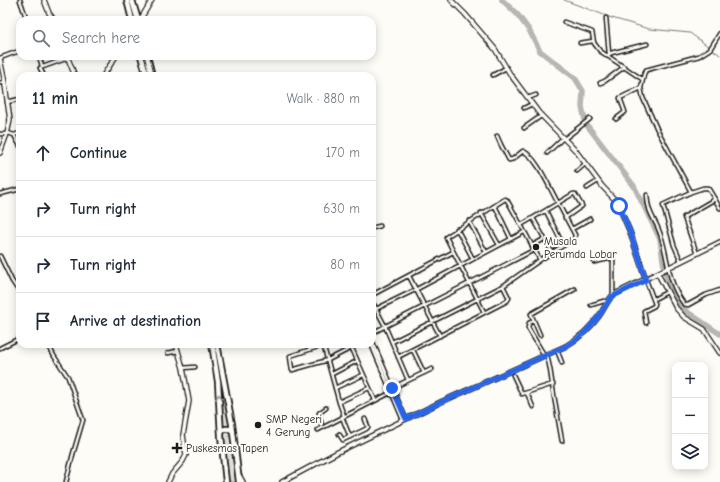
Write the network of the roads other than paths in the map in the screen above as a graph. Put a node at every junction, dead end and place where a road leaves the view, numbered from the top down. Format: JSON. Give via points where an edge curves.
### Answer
{"nodes":[{"id":1,"x":20,"y":0,"type":"edge"},
{"id":2,"x":44,"y":0,"type":"edge"},
{"id":3,"x":127,"y":0,"type":"edge"},
{"id":4,"x":132,"y":0,"type":"edge"},
{"id":5,"x":152,"y":0,"type":"edge"},
{"id":6,"x":451,"y":0,"type":"edge"},
{"id":7,"x":26,"y":16,"type":"edge"},
{"id":8,"x":51,"y":16,"type":"edge"},
{"id":9,"x":131,"y":16,"type":"edge"},
{"id":10,"x":138,"y":16,"type":"edge"},
{"id":11,"x":142,"y":16,"type":"edge"},
{"id":12,"x":606,"y":18,"type":"dead end"},
{"id":13,"x":564,"y":22,"type":"dead end"},
{"id":14,"x":720,"y":33,"type":"edge"},
{"id":15,"x":593,"y":41,"type":"junction"},
{"id":16,"x":580,"y":44,"type":"dead end"},
{"id":17,"x":647,"y":44,"type":"dead end"},
{"id":18,"x":16,"y":52,"type":"edge"},
{"id":19,"x":608,"y":55,"type":"junction"},
{"id":20,"x":0,"y":59,"type":"edge"},
{"id":21,"x":40,"y":60,"type":"edge"},
{"id":22,"x":60,"y":60,"type":"edge"},
{"id":23,"x":69,"y":60,"type":"edge"},
{"id":24,"x":113,"y":60,"type":"edge"},
{"id":25,"x":143,"y":60,"type":"edge"},
{"id":26,"x":148,"y":60,"type":"edge"},
{"id":27,"x":624,"y":66,"type":"junction"},
{"id":28,"x":42,"y":67,"type":"junction"},
{"id":29,"x":506,"y":68,"type":"junction"},
{"id":30,"x":42,"y":72,"type":"edge"},
{"id":31,"x":74,"y":72,"type":"edge"},
{"id":32,"x":106,"y":72,"type":"edge"},
{"id":33,"x":145,"y":72,"type":"edge"},
{"id":34,"x":151,"y":72,"type":"edge"},
{"id":35,"x":493,"y":75,"type":"dead end"},
{"id":36,"x":642,"y":79,"type":"junction"},
{"id":37,"x":5,"y":82,"type":"junction"},
{"id":38,"x":0,"y":83,"type":"edge"},
{"id":39,"x":600,"y":83,"type":"dead end"},
{"id":40,"x":641,"y":88,"type":"junction"},
{"id":41,"x":536,"y":95,"type":"dead end"},
{"id":42,"x":528,"y":98,"type":"junction"},
{"id":43,"x":16,"y":100,"type":"edge"},
{"id":44,"x":8,"y":102,"type":"junction"},
{"id":45,"x":532,"y":104,"type":"junction"},
{"id":46,"x":524,"y":108,"type":"dead end"},
{"id":47,"x":540,"y":117,"type":"junction"},
{"id":48,"x":590,"y":119,"type":"dead end"},
{"id":49,"x":616,"y":119,"type":"dead end"},
{"id":50,"x":524,"y":128,"type":"dead end"},
{"id":51,"x":7,"y":133,"type":"junction"},
{"id":52,"x":0,"y":134,"type":"edge"},
{"id":53,"x":14,"y":135,"type":"joint"},
{"id":54,"x":497,"y":136,"type":"dead end"},
{"id":55,"x":16,"y":139,"type":"edge"},
{"id":56,"x":563,"y":139,"type":"junction"},
{"id":57,"x":1,"y":147,"type":"edge"},
{"id":58,"x":0,"y":153,"type":"edge"},
{"id":59,"x":547,"y":153,"type":"dead end"},
{"id":60,"x":584,"y":165,"type":"junction"},
{"id":61,"x":577,"y":171,"type":"dead end"},
{"id":62,"x":597,"y":182,"type":"junction"},
{"id":63,"x":587,"y":188,"type":"dead end"},
{"id":64,"x":16,"y":189,"type":"edge"},
{"id":65,"x":691,"y":192,"type":"junction"},
{"id":66,"x":0,"y":194,"type":"edge"},
{"id":67,"x":647,"y":195,"type":"dead end"},
{"id":68,"x":715,"y":199,"type":"junction"},
{"id":69,"x":558,"y":203,"type":"junction"},
{"id":70,"x":495,"y":206,"type":"junction"},
{"id":71,"x":720,"y":208,"type":"edge"},
{"id":72,"x":546,"y":211,"type":"junction"},
{"id":73,"x":482,"y":213,"type":"junction"},
{"id":74,"x":533,"y":218,"type":"junction"},
{"id":75,"x":566,"y":218,"type":"junction"},
{"id":76,"x":590,"y":219,"type":"dead end"},
{"id":77,"x":469,"y":221,"type":"junction"},
{"id":78,"x":521,"y":225,"type":"junction"},
{"id":79,"x":380,"y":226,"type":"dead end"},
{"id":80,"x":376,"y":227,"type":"edge"},
{"id":81,"x":457,"y":229,"type":"junction"},
{"id":82,"x":572,"y":229,"type":"junction"},
{"id":83,"x":524,"y":232,"type":"junction"},
{"id":84,"x":511,"y":239,"type":"junction"},
{"id":85,"x":544,"y":239,"type":"junction"},
{"id":86,"x":720,"y":242,"type":"edge"},
{"id":87,"x":499,"y":245,"type":"junction"},
{"id":88,"x":563,"y":245,"type":"junction"},
{"id":89,"x":532,"y":246,"type":"junction"},
{"id":90,"x":534,"y":250,"type":"junction"},
{"id":91,"x":453,"y":252,"type":"junction"},
{"id":92,"x":486,"y":252,"type":"junction"},
{"id":93,"x":552,"y":252,"type":"junction"},
{"id":94,"x":697,"y":254,"type":"junction"},
{"id":95,"x":0,"y":256,"type":"edge"},
{"id":96,"x":473,"y":259,"type":"junction"},
{"id":97,"x":540,"y":260,"type":"junction"},
{"id":98,"x":594,"y":262,"type":"dead end"},
{"id":99,"x":681,"y":262,"type":"junction"},
{"id":100,"x":460,"y":265,"type":"junction"},
{"id":101,"x":667,"y":270,"type":"junction"},
{"id":102,"x":659,"y":273,"type":"junction"},
{"id":103,"x":409,"y":276,"type":"junction"},
{"id":104,"x":644,"y":280,"type":"junction"},
{"id":105,"x":469,"y":283,"type":"junction"},
{"id":106,"x":503,"y":286,"type":"junction"},
{"id":107,"x":16,"y":287,"type":"edge"},
{"id":108,"x":575,"y":289,"type":"dead end"},
{"id":109,"x":417,"y":290,"type":"junction"},
{"id":110,"x":720,"y":291,"type":"edge"},
{"id":111,"x":667,"y":292,"type":"junction"},
{"id":112,"x":376,"y":293,"type":"edge"},
{"id":113,"x":614,"y":295,"type":"junction"},
{"id":114,"x":478,"y":299,"type":"junction"},
{"id":115,"x":654,"y":299,"type":"junction"},
{"id":116,"x":607,"y":302,"type":"junction"},
{"id":117,"x":591,"y":305,"type":"dead end"},
{"id":118,"x":425,"y":306,"type":"junction"},
{"id":119,"x":376,"y":309,"type":"joint"},
{"id":120,"x":484,"y":312,"type":"junction"},
{"id":121,"x":433,"y":321,"type":"junction"},
{"id":122,"x":533,"y":321,"type":"junction"},
{"id":123,"x":646,"y":323,"type":"dead end"},
{"id":124,"x":385,"y":326,"type":"junction"},
{"id":125,"x":376,"y":331,"type":"edge"},
{"id":126,"x":540,"y":335,"type":"dead end"},
{"id":127,"x":440,"y":336,"type":"junction"},
{"id":128,"x":16,"y":340,"type":"edge"},
{"id":129,"x":392,"y":342,"type":"junction"},
{"id":130,"x":0,"y":348,"type":"edge"},
{"id":131,"x":50,"y":348,"type":"edge"},
{"id":132,"x":213,"y":348,"type":"edge"},
{"id":133,"x":218,"y":348,"type":"edge"},
{"id":134,"x":317,"y":348,"type":"edge"},
{"id":135,"x":326,"y":348,"type":"edge"},
{"id":136,"x":352,"y":348,"type":"joint"},
{"id":137,"x":373,"y":348,"type":"edge"},
{"id":138,"x":375,"y":348,"type":"edge"},
{"id":139,"x":179,"y":350,"type":"joint"},
{"id":140,"x":412,"y":350,"type":"junction"},
{"id":141,"x":557,"y":350,"type":"junction"},
{"id":142,"x":168,"y":353,"type":"dead end"},
{"id":143,"x":720,"y":353,"type":"edge"},
{"id":144,"x":546,"y":355,"type":"junction"},
{"id":145,"x":398,"y":357,"type":"junction"},
{"id":146,"x":328,"y":360,"type":"junction"},
{"id":147,"x":357,"y":361,"type":"junction"},
{"id":148,"x":562,"y":363,"type":"dead end"},
{"id":149,"x":195,"y":367,"type":"dead end"},
{"id":150,"x":184,"y":368,"type":"junction"},
{"id":151,"x":432,"y":369,"type":"dead end"},
{"id":152,"x":424,"y":373,"type":"junction"},
{"id":153,"x":332,"y":374,"type":"junction"},
{"id":154,"x":364,"y":375,"type":"junction"},
{"id":155,"x":513,"y":375,"type":"dead end"},
{"id":156,"x":408,"y":380,"type":"junction"},
{"id":157,"x":553,"y":384,"type":"junction"},
{"id":158,"x":335,"y":388,"type":"junction"},
{"id":159,"x":369,"y":388,"type":"junction"},
{"id":160,"x":391,"y":388,"type":"junction"},
{"id":161,"x":393,"y":392,"type":"junction"},
{"id":162,"x":527,"y":393,"type":"junction"},
{"id":163,"x":375,"y":400,"type":"junction"},
{"id":164,"x":339,"y":402,"type":"junction"},
{"id":165,"x":533,"y":407,"type":"dead end"},
{"id":166,"x":326,"y":408,"type":"dead end"},
{"id":167,"x":343,"y":416,"type":"junction"},
{"id":168,"x":365,"y":419,"type":"dead end"},
{"id":169,"x":405,"y":420,"type":"junction"},
{"id":170,"x":322,"y":427,"type":"junction"},
{"id":171,"x":318,"y":430,"type":"dead end"},
{"id":172,"x":234,"y":433,"type":"junction"},
{"id":173,"x":339,"y":434,"type":"dead end"},
{"id":174,"x":221,"y":436,"type":"junction"},
{"id":175,"x":350,"y":437,"type":"junction"},
{"id":176,"x":562,"y":441,"type":"dead end"},
{"id":177,"x":238,"y":474,"type":"junction"},
{"id":178,"x":66,"y":482,"type":"edge"},
{"id":179,"x":168,"y":482,"type":"edge"},
{"id":180,"x":226,"y":482,"type":"edge"},
{"id":181,"x":239,"y":482,"type":"edge"},
{"id":182,"x":243,"y":482,"type":"edge"},
{"id":183,"x":282,"y":482,"type":"edge"}],
"edges":[{"from":1,"to":7,"type":"street"},
{"from":2,"to":8,"type":"street"},
{"from":3,"to":9,"type":"highway"},
{"from":4,"to":10,"type":"highway"},
{"from":5,"to":11,"type":"street"},
{"from":6,"to":29,"type":"street","via":[[489,41]]},
{"from":12,"to":19,"type":"street"},
{"from":13,"to":15,"type":"street","via":[[592,32]]},
{"from":14,"to":36,"type":"street","via":[[711,48],[699,56],[646,70]]},
{"from":15,"to":16,"type":"street"},
{"from":15,"to":19,"type":"street","via":[[600,51]]},
{"from":17,"to":19,"type":"street"},
{"from":18,"to":20,"type":"street"},
{"from":19,"to":27,"type":"street"},
{"from":20,"to":37,"type":"street"},
{"from":21,"to":28,"type":"street"},
{"from":22,"to":28,"type":"street"},
{"from":23,"to":31,"type":"street"},
{"from":24,"to":32,"type":"street"},
{"from":25,"to":33,"type":"highway"},
{"from":26,"to":34,"type":"highway"},
{"from":27,"to":36,"type":"street"},
{"from":27,"to":39,"type":"street"},
{"from":28,"to":30,"type":"street"},
{"from":29,"to":35,"type":"street"},
{"from":29,"to":42,"type":"street"},
{"from":36,"to":40,"type":"street"},
{"from":37,"to":38,"type":"street"},
{"from":37,"to":44,"type":"street"},
{"from":40,"to":49,"type":"street","via":[[620,98],[624,112]]},
{"from":40,"to":65,"type":"street","via":[[657,129]]},
{"from":41,"to":42,"type":"street"},
{"from":42,"to":45,"type":"street"},
{"from":43,"to":44,"type":"street"},
{"from":44,"to":51,"type":"street","via":[[10,120]]},
{"from":45,"to":46,"type":"street"},
{"from":45,"to":47,"type":"street"},
{"from":47,"to":50,"type":"street"},
{"from":47,"to":56,"type":"street"},
{"from":48,"to":56,"type":"street"},
{"from":51,"to":52,"type":"street"},
{"from":51,"to":53,"type":"street"},
{"from":51,"to":57,"type":"street"},
{"from":53,"to":55,"type":"street"},
{"from":54,"to":69,"type":"street","via":[[509,160],[523,151],[529,155]]},
{"from":56,"to":59,"type":"street"},
{"from":56,"to":60,"type":"street","via":[[579,155]]},
{"from":57,"to":58,"type":"street"},
{"from":60,"to":61,"type":"street"},
{"from":60,"to":62,"type":"street"},
{"from":62,"to":63,"type":"street"},
{"from":62,"to":104,"type":"street","via":[[619,206],[630,232]]},
{"from":64,"to":66,"type":"street"},
{"from":65,"to":68,"type":"street","via":[[707,188]]},
{"from":65,"to":99,"type":"street","via":[[663,205]]},
{"from":67,"to":101,"type":"street","via":[[649,210],[661,234]]},
{"from":68,"to":71,"type":"street"},
{"from":68,"to":94,"type":"street","via":[[684,217]]},
{"from":69,"to":72,"type":"street"},
{"from":69,"to":75,"type":"street"},
{"from":69,"to":75,"type":"street","via":[[574,194],[582,204]]},
{"from":70,"to":73,"type":"street"},
{"from":70,"to":78,"type":"street","via":[[507,199]]},
{"from":70,"to":84,"type":"street"},
{"from":72,"to":74,"type":"street"},
{"from":72,"to":88,"type":"street"},
{"from":73,"to":77,"type":"street"},
{"from":73,"to":87,"type":"street"},
{"from":74,"to":78,"type":"street"},
{"from":74,"to":85,"type":"street"},
{"from":75,"to":82,"type":"street"},
{"from":76,"to":82,"type":"street"},
{"from":77,"to":81,"type":"street"},
{"from":77,"to":92,"type":"street"},
{"from":78,"to":83,"type":"street"},
{"from":79,"to":80,"type":"street"},
{"from":81,"to":91,"type":"street","via":[[446,237]]},
{"from":81,"to":96,"type":"street"},
{"from":82,"to":88,"type":"street","via":[[575,238]]},
{"from":83,"to":84,"type":"street"},
{"from":83,"to":89,"type":"street"},
{"from":84,"to":87,"type":"street"},
{"from":85,"to":89,"type":"street"},
{"from":85,"to":93,"type":"street"},
{"from":86,"to":94,"type":"street"},
{"from":87,"to":92,"type":"street"},
{"from":88,"to":93,"type":"street"},
{"from":89,"to":90,"type":"street"},
{"from":90,"to":97,"type":"street"},
{"from":90,"to":105,"type":"street"},
{"from":91,"to":100,"type":"street"},
{"from":91,"to":103,"type":"street"},
{"from":92,"to":96,"type":"street"},
{"from":93,"to":97,"type":"street"},
{"from":94,"to":99,"type":"street"},
{"from":95,"to":107,"type":"street"},
{"from":96,"to":100,"type":"street"},
{"from":97,"to":106,"type":"street"},
{"from":98,"to":113,"type":"street","via":[[613,258]]},
{"from":99,"to":101,"type":"street"},
{"from":100,"to":105,"type":"street"},
{"from":100,"to":109,"type":"street"},
{"from":101,"to":102,"type":"street"},
{"from":101,"to":110,"type":"street","via":[[685,305]]},
{"from":102,"to":104,"type":"street"},
{"from":102,"to":111,"type":"street"},
{"from":103,"to":109,"type":"street"},
{"from":103,"to":112,"type":"street"},
{"from":104,"to":113,"type":"street"},
{"from":104,"to":115,"type":"street"},
{"from":105,"to":114,"type":"street"},
{"from":105,"to":118,"type":"street"},
{"from":106,"to":114,"type":"street"},
{"from":106,"to":120,"type":"street","via":[[508,300]]},
{"from":108,"to":122,"type":"street","via":[[531,314]]},
{"from":109,"to":118,"type":"street"},
{"from":109,"to":119,"type":"street"},
{"from":111,"to":115,"type":"street"},
{"from":111,"to":143,"type":"street","via":[[681,314],[704,329]]},
{"from":113,"to":116,"type":"street"},
{"from":114,"to":120,"type":"street"},
{"from":114,"to":121,"type":"street"},
{"from":115,"to":123,"type":"street","via":[[655,306],[643,312]]},
{"from":116,"to":117,"type":"street"},
{"from":116,"to":141,"type":"street","via":[[599,316],[582,335]]},
{"from":118,"to":121,"type":"street"},
{"from":118,"to":124,"type":"street"},
{"from":119,"to":124,"type":"street"},
{"from":120,"to":127,"type":"street"},
{"from":121,"to":127,"type":"street"},
{"from":121,"to":129,"type":"street"},
{"from":122,"to":126,"type":"street"},
{"from":122,"to":144,"type":"street","via":[[528,328]]},
{"from":124,"to":125,"type":"street"},
{"from":124,"to":129,"type":"street"},
{"from":127,"to":140,"type":"street"},
{"from":128,"to":130,"type":"street"},
{"from":129,"to":145,"type":"street"},
{"from":131,"to":178,"type":"street","via":[[68,377],[84,420]]},
{"from":174,"to":132,"type":"highway","one_way":true,"via":[[218,382]]},
{"from":133,"to":172,"type":"highway"},
{"from":134,"to":146,"type":"street","via":[[290,358],[293,370]]},
{"from":135,"to":146,"type":"street"},
{"from":136,"to":146,"type":"street"},
{"from":136,"to":147,"type":"street"},
{"from":137,"to":160,"type":"street"},
{"from":138,"to":160,"type":"street"},
{"from":139,"to":142,"type":"street"},
{"from":139,"to":150,"type":"street"},
{"from":140,"to":145,"type":"street"},
{"from":140,"to":152,"type":"street"},
{"from":141,"to":144,"type":"street"},
{"from":141,"to":148,"type":"street"},
{"from":144,"to":157,"type":"street"},
{"from":144,"to":169,"type":"street"},
{"from":145,"to":156,"type":"street"},
{"from":146,"to":153,"type":"street"},
{"from":147,"to":153,"type":"street"},
{"from":147,"to":154,"type":"street"},
{"from":149,"to":150,"type":"street"},
{"from":150,"to":179,"type":"street","via":[[189,401],[183,435],[186,455]]},
{"from":151,"to":152,"type":"street"},
{"from":152,"to":156,"type":"street"},
{"from":153,"to":158,"type":"street"},
{"from":154,"to":158,"type":"street"},
{"from":154,"to":159,"type":"street"},
{"from":155,"to":162,"type":"street","via":[[521,394]]},
{"from":156,"to":160,"type":"street"},
{"from":157,"to":162,"type":"street"},
{"from":157,"to":176,"type":"street"},
{"from":158,"to":164,"type":"street"},
{"from":159,"to":163,"type":"street"},
{"from":159,"to":164,"type":"street"},
{"from":160,"to":161,"type":"street"},
{"from":161,"to":163,"type":"street"},
{"from":161,"to":169,"type":"street"},
{"from":162,"to":165,"type":"street"},
{"from":163,"to":167,"type":"street"},
{"from":164,"to":167,"type":"street"},
{"from":166,"to":170,"type":"street","via":[[319,412]]},
{"from":167,"to":170,"type":"street"},
{"from":167,"to":175,"type":"street"},
{"from":168,"to":175,"type":"street","via":[[368,428]]},
{"from":169,"to":183,"type":"street"},
{"from":170,"to":171,"type":"street"},
{"from":172,"to":174,"type":"highway","via":[[231,429],[225,429]]},
{"from":172,"to":177,"type":"highway"},
{"from":173,"to":175,"type":"street","via":[[342,440]]},
{"from":174,"to":180,"type":"highway"},
{"from":177,"to":181,"type":"highway"},
{"from":177,"to":182,"type":"street"}]}
